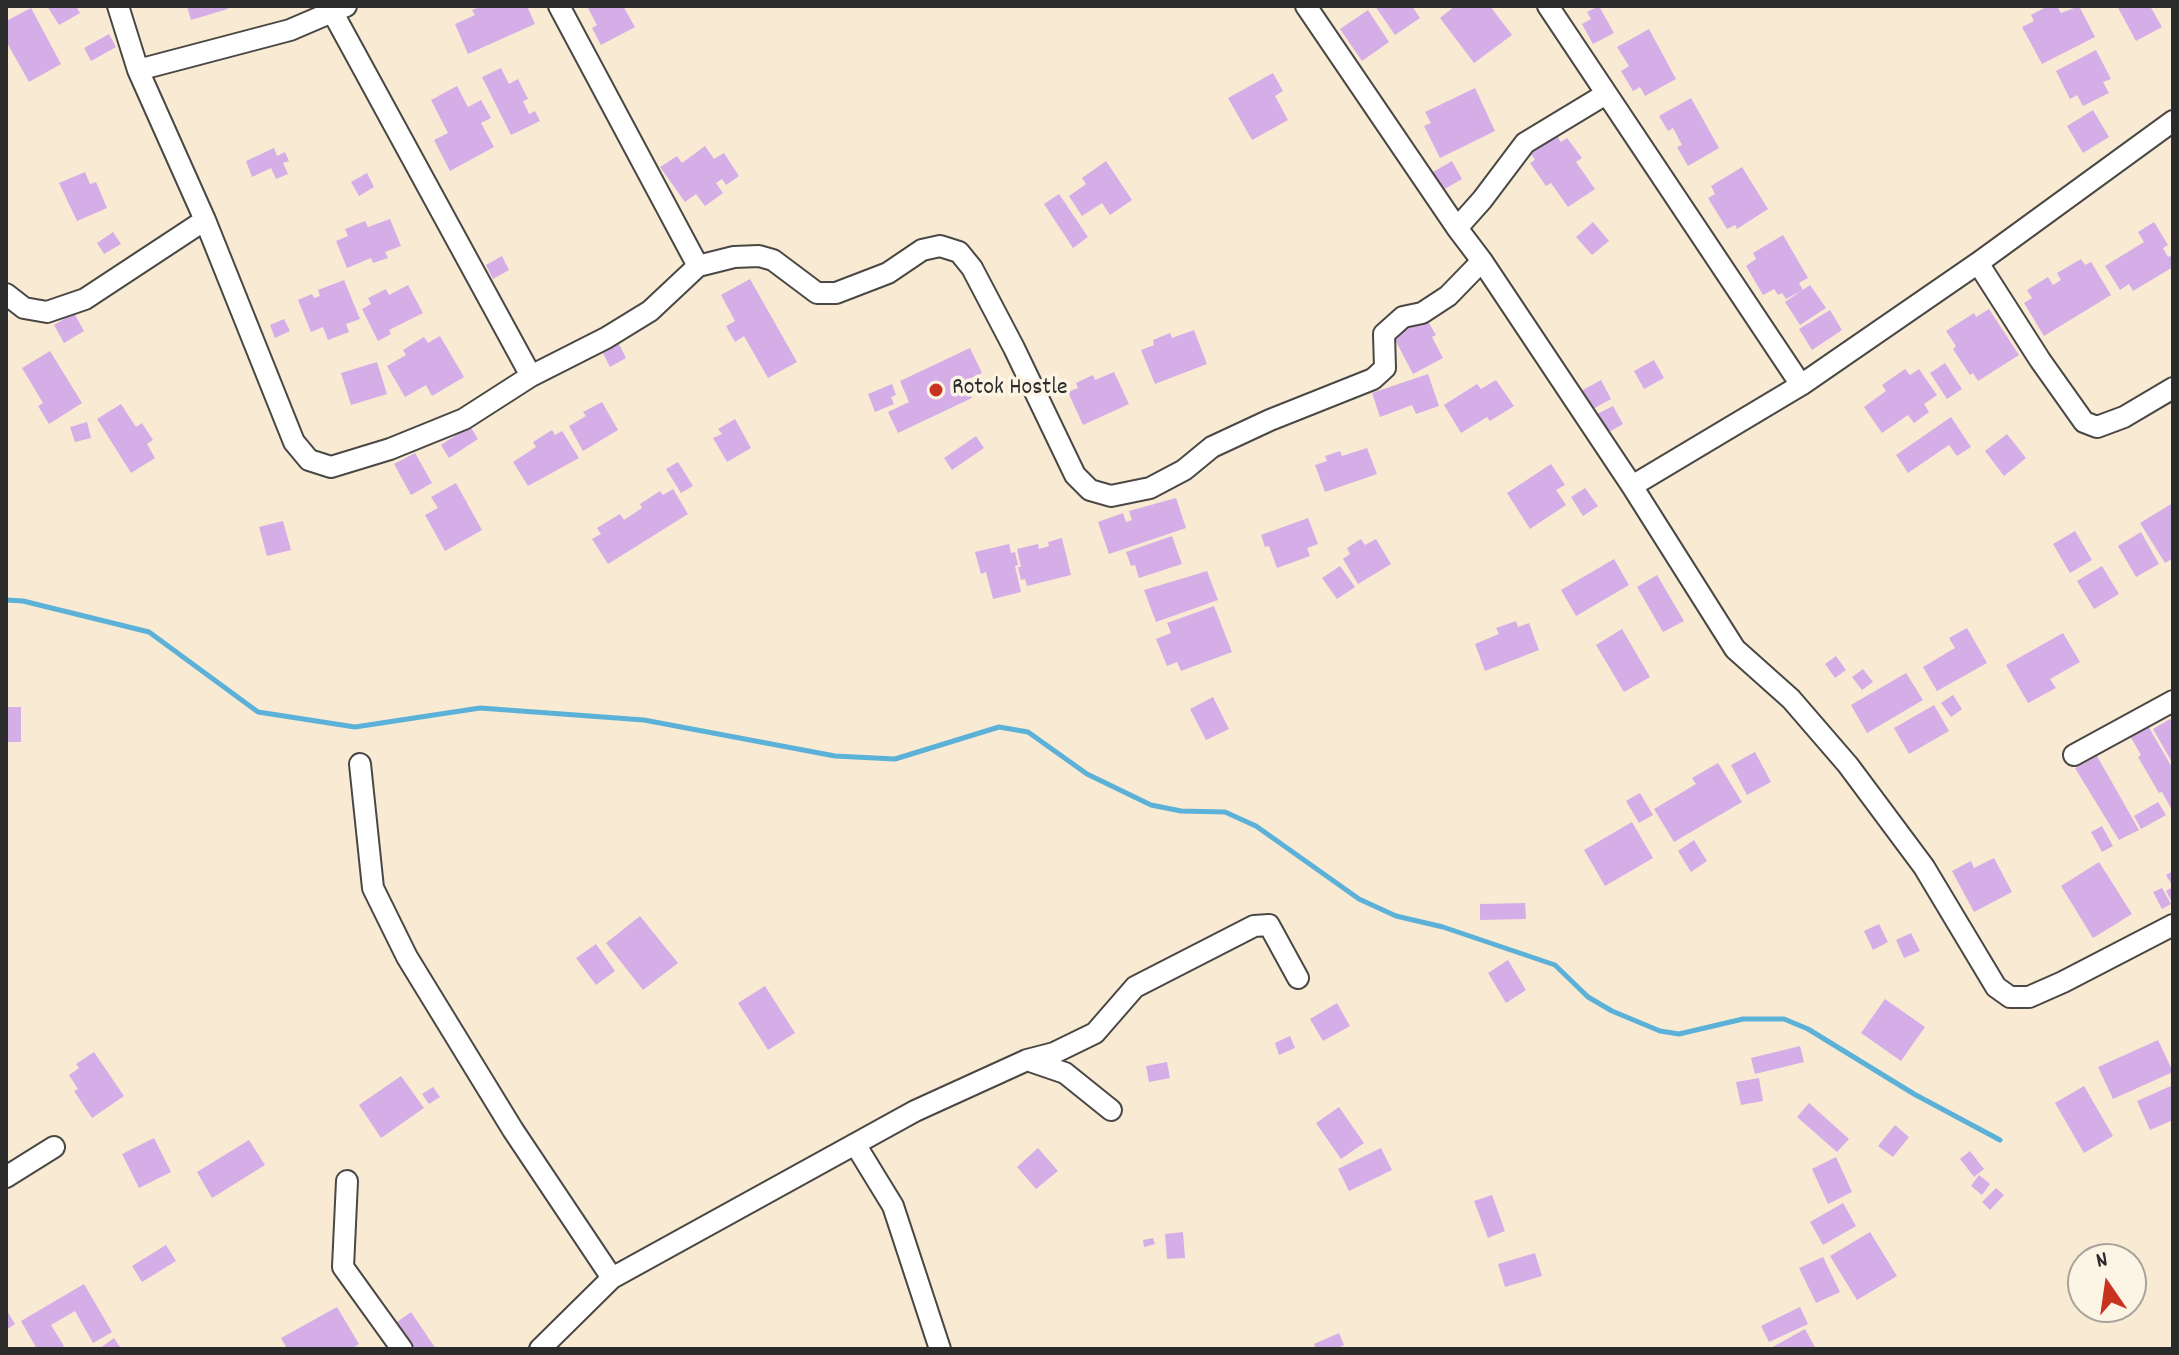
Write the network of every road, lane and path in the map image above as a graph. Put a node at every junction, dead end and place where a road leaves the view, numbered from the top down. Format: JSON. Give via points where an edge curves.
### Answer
{"nodes":[{"id":1,"x":118,"y":6,"type":"edge"},
{"id":2,"x":559,"y":6,"type":"edge"},
{"id":3,"x":1306,"y":6,"type":"edge"},
{"id":4,"x":1548,"y":6,"type":"edge"},
{"id":5,"x":340,"y":9,"type":"edge"},
{"id":6,"x":138,"y":70,"type":"junction"},
{"id":7,"x":1606,"y":94,"type":"junction"},
{"id":8,"x":2173,"y":121,"type":"edge"},
{"id":9,"x":205,"y":220,"type":"junction"},
{"id":10,"x":1457,"y":228,"type":"junction"},
{"id":11,"x":1482,"y":261,"type":"junction"},
{"id":12,"x":1978,"y":263,"type":"junction"},
{"id":13,"x":698,"y":266,"type":"junction"},
{"id":14,"x":6,"y":294,"type":"edge"},
{"id":15,"x":531,"y":376,"type":"junction"},
{"id":16,"x":1801,"y":385,"type":"junction"},
{"id":17,"x":2173,"y":388,"type":"edge"},
{"id":18,"x":1632,"y":486,"type":"junction"},
{"id":19,"x":2173,"y":701,"type":"edge"},
{"id":20,"x":2074,"y":755,"type":"dead end"},
{"id":21,"x":360,"y":764,"type":"dead end"},
{"id":22,"x":2173,"y":925,"type":"edge"},
{"id":23,"x":1298,"y":978,"type":"dead end"},
{"id":24,"x":1027,"y":1060,"type":"junction"},
{"id":25,"x":1111,"y":1110,"type":"dead end"},
{"id":26,"x":855,"y":1144,"type":"junction"},
{"id":27,"x":54,"y":1147,"type":"dead end"},
{"id":28,"x":6,"y":1177,"type":"edge"},
{"id":29,"x":347,"y":1181,"type":"dead end"},
{"id":30,"x":612,"y":1278,"type":"junction"},
{"id":31,"x":402,"y":1349,"type":"edge"},
{"id":32,"x":540,"y":1349,"type":"edge"},
{"id":33,"x":940,"y":1349,"type":"edge"}],
"edges":[{"from":1,"to":6,"type":"street"},
{"from":2,"to":13,"type":"street"},
{"from":3,"to":10,"type":"street"},
{"from":4,"to":7,"type":"street"},
{"from":5,"to":6,"type":"street","via":[[290,30]]},
{"from":5,"to":15,"type":"street"},
{"from":6,"to":9,"type":"street"},
{"from":7,"to":10,"type":"street","via":[[1525,143]]},
{"from":7,"to":16,"type":"street"},
{"from":8,"to":12,"type":"street"},
{"from":9,"to":14,"type":"street","via":[[85,299],[47,312],[24,308]]},
{"from":9,"to":15,"type":"street","via":[[294,442],[309,460],[331,467],[390,449],[464,419]]},
{"from":10,"to":11,"type":"street"},
{"from":11,"to":13,"type":"street","via":[[1448,296],[1422,313],[1403,317],[1384,334],[1385,368],[1373,379],[1212,447],[1150,488],[1111,496],[1090,490],[1075,475],[1014,348],[959,252],[940,246],[922,250],[888,273],[836,293],[817,293],[773,260],[759,256]]},
{"from":11,"to":18,"type":"street"},
{"from":12,"to":16,"type":"street"},
{"from":12,"to":17,"type":"street","via":[[2084,422],[2097,427],[2124,417]]},
{"from":13,"to":15,"type":"street","via":[[650,311]]},
{"from":16,"to":18,"type":"street"},
{"from":18,"to":22,"type":"street","via":[[1735,649],[1791,699],[1848,765],[1924,867],[1996,987],[2010,997],[2029,997]]},
{"from":19,"to":20,"type":"street"},
{"from":21,"to":30,"type":"street","via":[[373,888],[407,957],[513,1130]]},
{"from":23,"to":24,"type":"street","via":[[1269,925],[1254,926],[1135,987],[1095,1033]]},
{"from":24,"to":25,"type":"street","via":[[1065,1073]]},
{"from":24,"to":26,"type":"street"},
{"from":26,"to":30,"type":"street"},
{"from":26,"to":33,"type":"street","via":[[893,1206]]},
{"from":27,"to":28,"type":"street"},
{"from":29,"to":31,"type":"street","via":[[343,1267]]},
{"from":30,"to":32,"type":"street"}]}
